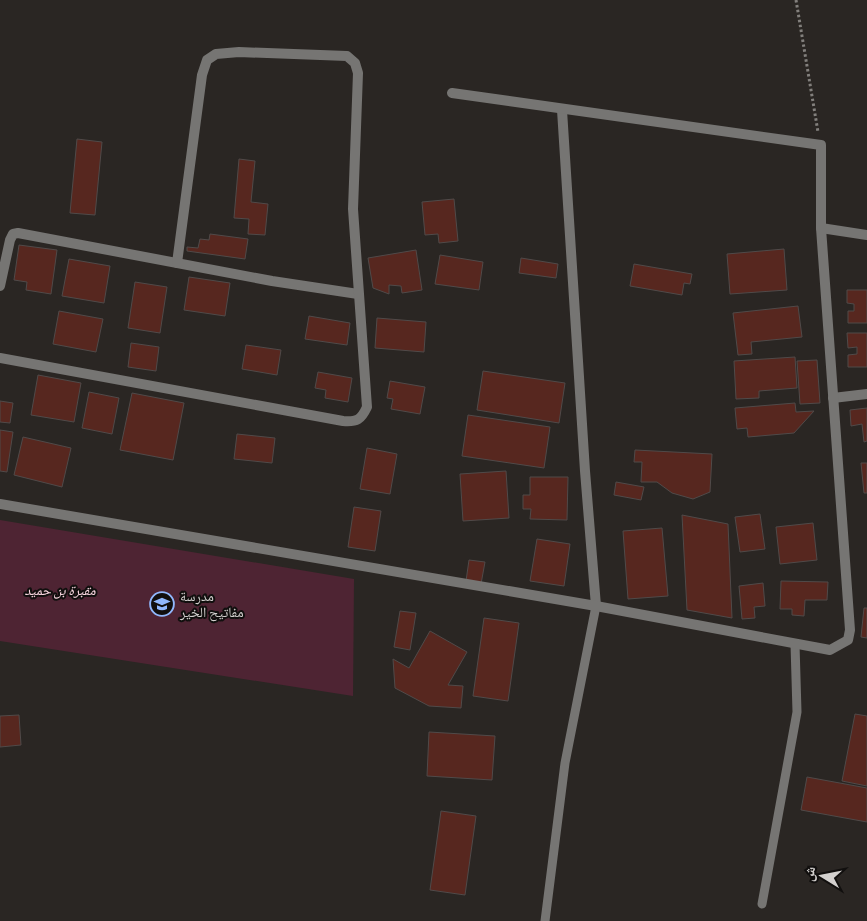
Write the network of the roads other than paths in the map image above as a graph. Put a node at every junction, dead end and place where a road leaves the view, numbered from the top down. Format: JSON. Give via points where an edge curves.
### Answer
{"nodes":[{"id":1,"x":452,"y":93,"type":"dead end"},
{"id":2,"x":562,"y":110,"type":"junction"},
{"id":3,"x":821,"y":228,"type":"junction"},
{"id":4,"x":867,"y":235,"type":"edge"},
{"id":5,"x":176,"y":263,"type":"junction"},
{"id":6,"x":0,"y":286,"type":"edge"},
{"id":7,"x":358,"y":294,"type":"junction"},
{"id":8,"x":0,"y":358,"type":"edge"},
{"id":9,"x":867,"y":394,"type":"edge"},
{"id":10,"x":833,"y":398,"type":"junction"},
{"id":11,"x":0,"y":504,"type":"edge"},
{"id":12,"x":596,"y":606,"type":"junction"},
{"id":13,"x":795,"y":644,"type":"junction"},
{"id":14,"x":762,"y":904,"type":"dead end"},
{"id":15,"x":545,"y":921,"type":"edge"}],
"edges":[{"from":1,"to":2,"type":"street"},
{"from":2,"to":3,"type":"street","via":[[821,145]]},
{"from":2,"to":12,"type":"street"},
{"from":3,"to":4,"type":"street"},
{"from":3,"to":10,"type":"street"},
{"from":5,"to":6,"type":"street","via":[[18,233],[13,234],[10,240]]},
{"from":5,"to":7,"type":"street"},
{"from":5,"to":7,"type":"street","via":[[202,75],[207,60],[216,54],[240,52],[347,56],[358,73],[353,209]]},
{"from":7,"to":8,"type":"street","via":[[367,407],[362,418],[354,422]]},
{"from":9,"to":10,"type":"street"},
{"from":10,"to":13,"type":"street","via":[[850,630],[848,640],[830,650]]},
{"from":11,"to":12,"type":"street"},
{"from":12,"to":13,"type":"street"},
{"from":12,"to":15,"type":"lane","via":[[565,764]]},
{"from":13,"to":14,"type":"lane","via":[[797,712]]}]}
